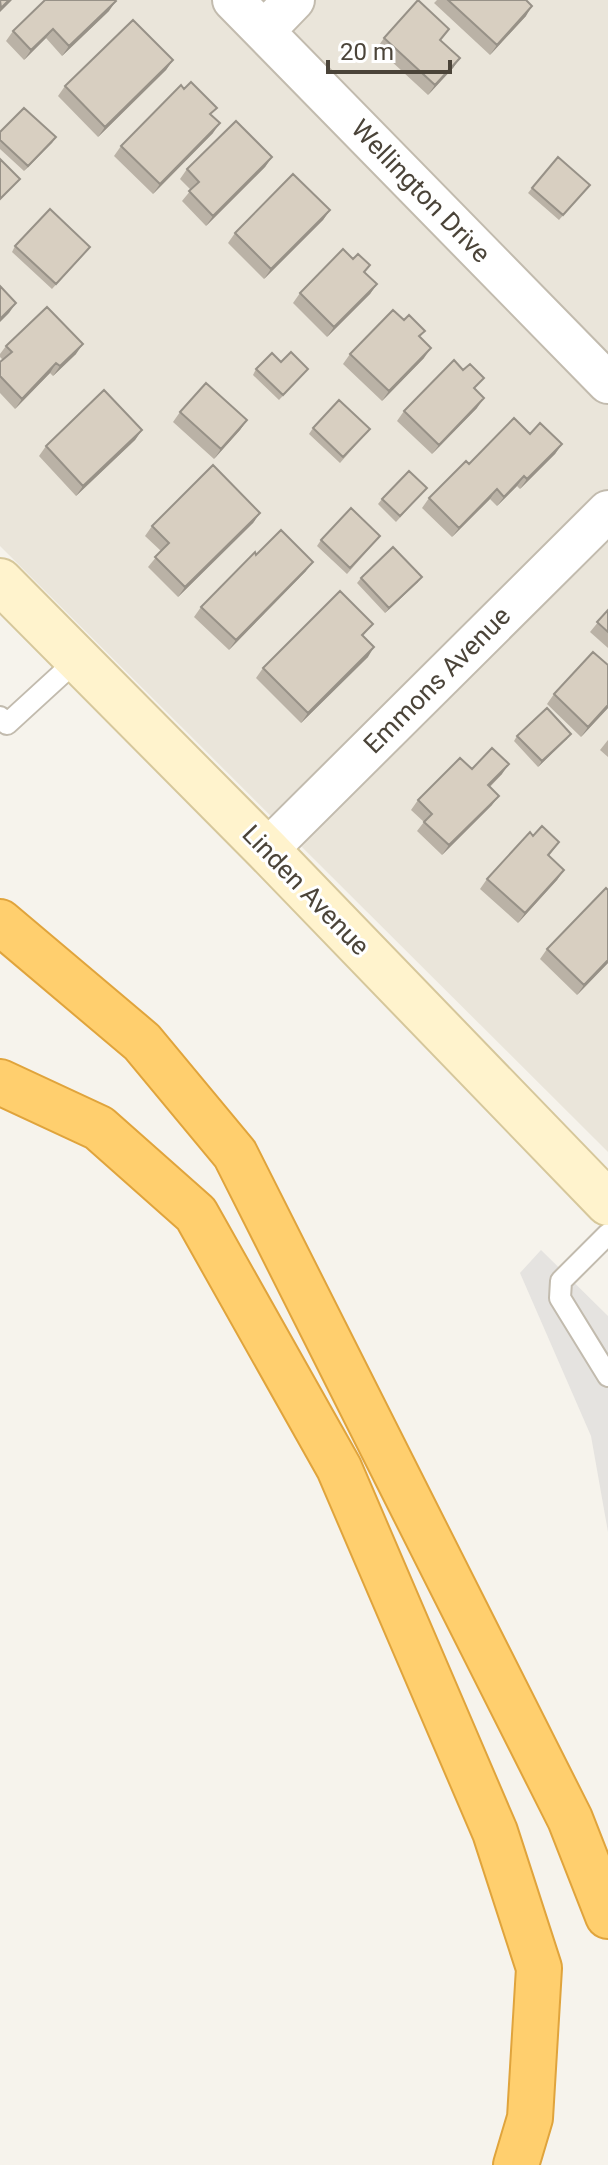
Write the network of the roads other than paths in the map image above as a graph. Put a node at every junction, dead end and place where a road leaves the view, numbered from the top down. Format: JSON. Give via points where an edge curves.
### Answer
{"nodes":[{"id":1,"x":233,"y":0,"type":"edge"},
{"id":2,"x":294,"y":0,"type":"edge"},
{"id":3,"x":264,"y":31,"type":"junction"},
{"id":4,"x":608,"y":383,"type":"edge"},
{"id":5,"x":608,"y":511,"type":"edge"},
{"id":6,"x":0,"y":581,"type":"edge"},
{"id":7,"x":78,"y":659,"type":"junction"},
{"id":8,"x":0,"y":717,"type":"edge"},
{"id":9,"x":267,"y":850,"type":"junction"},
{"id":10,"x":0,"y":922,"type":"edge"},
{"id":11,"x":0,"y":1082,"type":"edge"},
{"id":12,"x":608,"y":1203,"type":"edge"},
{"id":13,"x":608,"y":1234,"type":"edge"},
{"id":14,"x":608,"y":1376,"type":"edge"},
{"id":15,"x":570,"y":1819,"type":"junction"},
{"id":16,"x":608,"y":1851,"type":"edge"},
{"id":17,"x":608,"y":1916,"type":"edge"},
{"id":18,"x":516,"y":2165,"type":"edge"}],
"edges":[{"from":1,"to":3,"type":"street","name":"Wellington Drive"},
{"from":2,"to":3,"type":"street"},
{"from":3,"to":4,"type":"street","name":"Wellington Drive"},
{"from":5,"to":9,"type":"street","name":"Emmons Avenue"},
{"from":6,"to":7,"type":"main road","name":"Linden Avenue"},
{"from":7,"to":8,"type":"lane","via":[[7,724]]},
{"from":7,"to":9,"type":"main road","name":"Linden Avenue"},
{"from":9,"to":12,"type":"main road","name":"Linden Avenue"},
{"from":10,"to":15,"type":"highway","via":[[142,1042],[235,1154]]},
{"from":11,"to":18,"type":"highway","via":[[99,1128],[196,1214],[339,1468],[495,1832],[539,1968],[530,2118]]},
{"from":13,"to":14,"type":"lane","via":[[561,1281],[560,1298]]},
{"from":15,"to":16,"type":"highway"},
{"from":15,"to":17,"type":"highway"}]}
